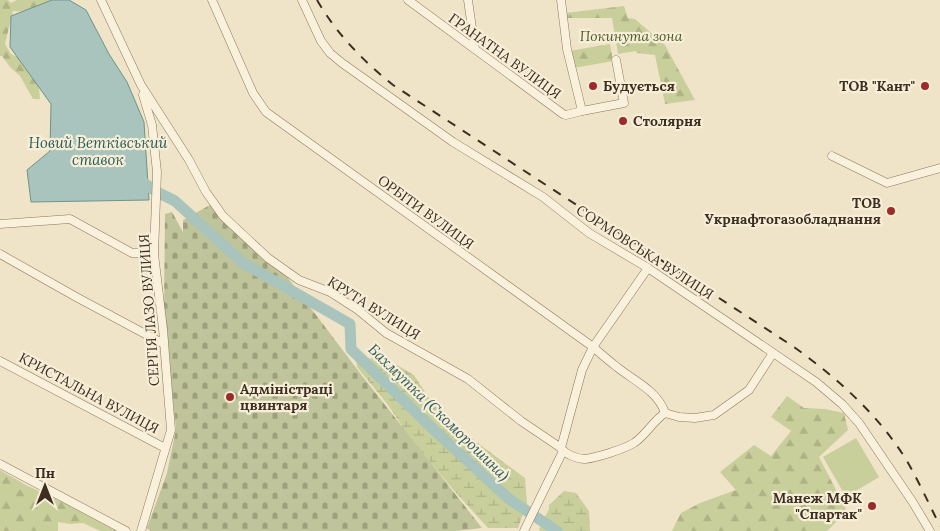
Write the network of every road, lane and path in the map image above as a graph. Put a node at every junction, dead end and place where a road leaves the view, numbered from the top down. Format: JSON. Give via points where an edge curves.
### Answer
{"nodes":[{"id":1,"x":102,"y":0,"type":"edge"},
{"id":2,"x":212,"y":0,"type":"edge"},
{"id":3,"x":302,"y":0,"type":"edge"},
{"id":4,"x":408,"y":0,"type":"edge"},
{"id":5,"x":468,"y":0,"type":"edge"},
{"id":6,"x":561,"y":0,"type":"edge"},
{"id":7,"x":475,"y":49,"type":"junction"},
{"id":8,"x":616,"y":60,"type":"dead end"},
{"id":9,"x":140,"y":85,"type":"junction"},
{"id":10,"x":582,"y":111,"type":"junction"},
{"id":11,"x":832,"y":156,"type":"dead end"},
{"id":12,"x":940,"y":168,"type":"edge"},
{"id":13,"x":0,"y":224,"type":"edge"},
{"id":14,"x":154,"y":247,"type":"junction"},
{"id":15,"x":0,"y":254,"type":"edge"},
{"id":16,"x":648,"y":268,"type":"junction"},
{"id":17,"x":164,"y":344,"type":"junction"},
{"id":18,"x":593,"y":347,"type":"junction"},
{"id":19,"x":773,"y":353,"type":"junction"},
{"id":20,"x":0,"y":361,"type":"edge"},
{"id":21,"x":665,"y":413,"type":"junction"},
{"id":22,"x":166,"y":448,"type":"junction"},
{"id":23,"x":562,"y":449,"type":"junction"},
{"id":24,"x":0,"y":464,"type":"edge"},
{"id":25,"x":126,"y":531,"type":"edge"},
{"id":26,"x":141,"y":531,"type":"edge"},
{"id":27,"x":524,"y":531,"type":"edge"},
{"id":28,"x":930,"y":531,"type":"edge"}],
"edges":[{"from":1,"to":9,"type":"street","name":"КРУТА ВУЛИЦЯ"},
{"from":2,"to":18,"type":"street","name":"ОРБІТИ ВУЛИЦЯ","via":[[254,94],[266,112]]},
{"from":3,"to":16,"type":"street","name":"СОРМОВСЬКА ВУЛИЦЯ","via":[[321,41],[342,64],[453,142],[543,197],[589,233]]},
{"from":4,"to":7,"type":"street","name":"ГРАНАТНА ВУЛИЦЯ"},
{"from":5,"to":7,"type":"street"},
{"from":6,"to":10,"type":"street","via":[[567,50]]},
{"from":7,"to":10,"type":"street","name":"ГРАНАТНА ВУЛИЦЯ","via":[[565,115]]},
{"from":8,"to":10,"type":"street","via":[[624,103]]},
{"from":9,"to":14,"type":"street","name":"СЕРГІЯ ЛАЗО ВУЛИЦЯ","via":[[152,125],[156,163]]},
{"from":9,"to":23,"type":"street","name":"КРУТА ВУЛИЦЯ","via":[[223,216],[268,258],[299,280],[330,292],[386,332],[468,379]]},
{"from":11,"to":12,"type":"street","via":[[887,183]]},
{"from":13,"to":14,"type":"street","via":[[70,219],[132,253],[143,253]]},
{"from":14,"to":17,"type":"street","name":"СЕРГІЯ ЛАЗО ВУЛИЦЯ"},
{"from":15,"to":17,"type":"street"},
{"from":16,"to":18,"type":"street"},
{"from":16,"to":19,"type":"street","name":"СОРМОВСЬКА ВУЛИЦЯ"},
{"from":17,"to":22,"type":"street","name":"СЕРГІЯ ЛАЗО ВУЛИЦЯ","via":[[170,430]]},
{"from":18,"to":21,"type":"street","name":"ОРБІТИ ВУЛИЦЯ","via":[[654,395]]},
{"from":18,"to":23,"type":"street","via":[[582,370]]},
{"from":19,"to":21,"type":"street","via":[[749,390],[714,415],[694,418]]},
{"from":19,"to":28,"type":"street","name":"СОРМОВСЬКА ВУЛИЦЯ","via":[[842,404]]},
{"from":20,"to":22,"type":"street","name":"КРИСТАЛЬНА ВУЛИЦЯ"},
{"from":21,"to":23,"type":"street","name":"КРУТА ВУЛИЦЯ","via":[[629,446],[583,459]]},
{"from":22,"to":26,"type":"street","name":"СЕРГІЯ ЛАЗО ВУЛИЦЯ"},
{"from":23,"to":27,"type":"street"},
{"from":24,"to":25,"type":"street"}]}
